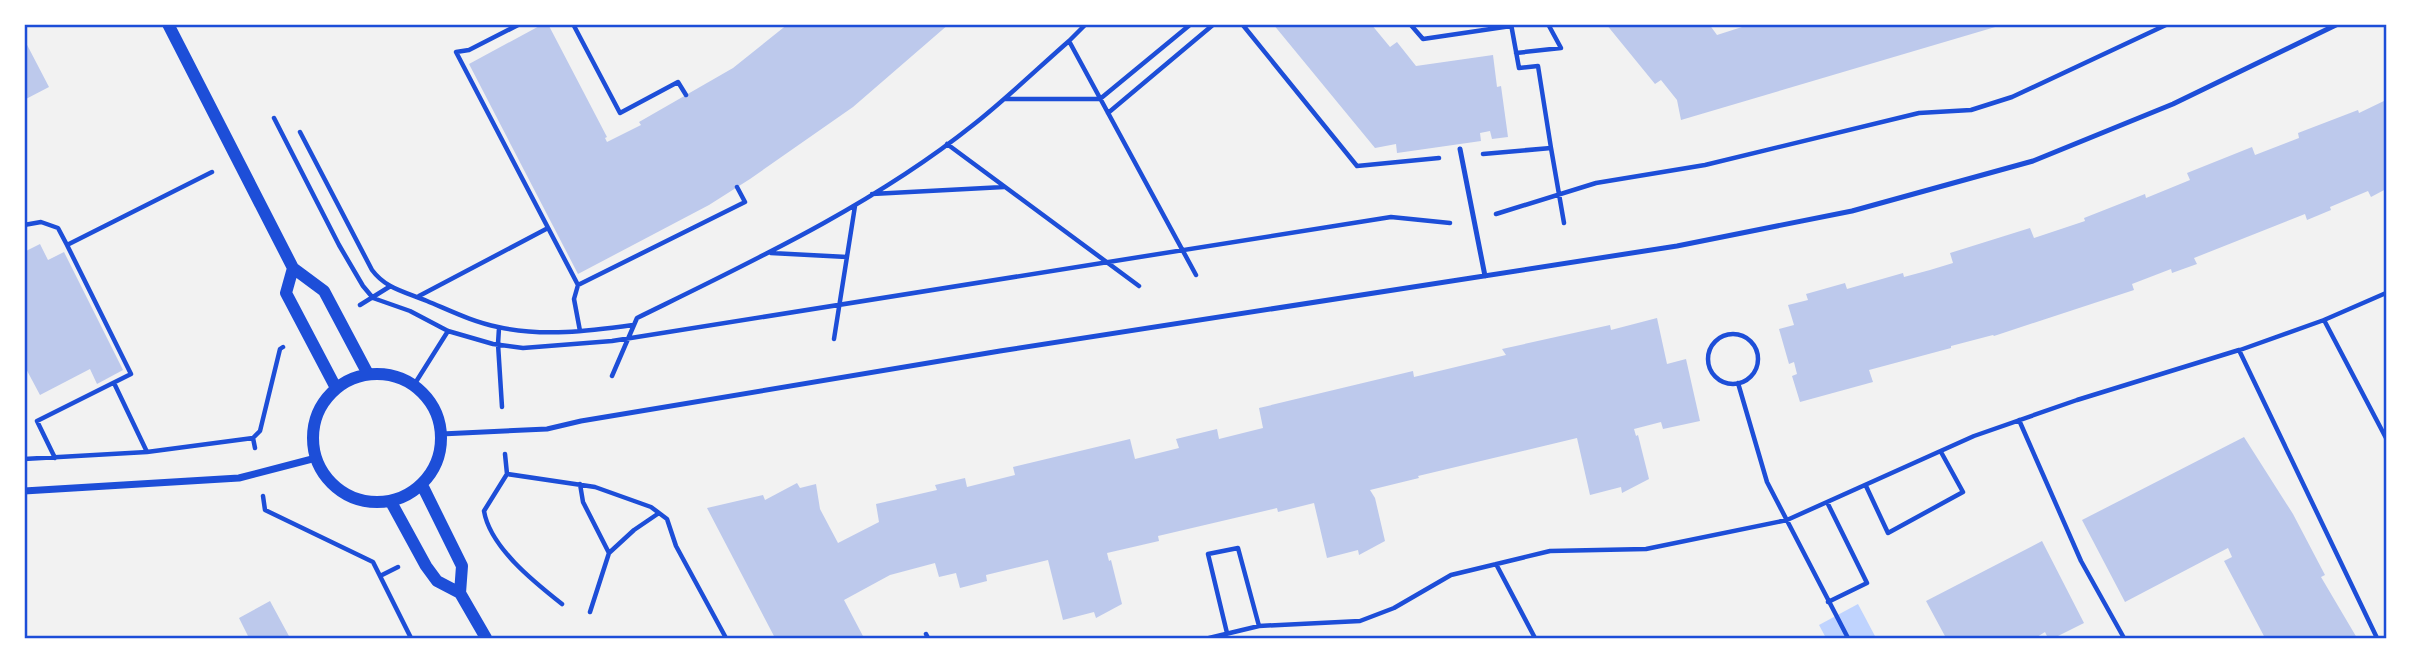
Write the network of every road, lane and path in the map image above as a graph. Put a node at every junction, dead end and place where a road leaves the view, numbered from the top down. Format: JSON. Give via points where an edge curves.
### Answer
{"nodes":[{"id":1,"x":168,"y":24,"type":"edge"},
{"id":2,"x":520,"y":24,"type":"edge"},
{"id":3,"x":573,"y":24,"type":"edge"},
{"id":4,"x":1086,"y":24,"type":"edge"},
{"id":5,"x":1191,"y":24,"type":"edge"},
{"id":6,"x":1214,"y":24,"type":"edge"},
{"id":7,"x":1242,"y":24,"type":"edge"},
{"id":8,"x":1410,"y":24,"type":"edge"},
{"id":9,"x":1548,"y":24,"type":"edge"},
{"id":10,"x":2168,"y":24,"type":"edge"},
{"id":11,"x":2338,"y":24,"type":"edge"},
{"id":12,"x":1511,"y":25,"type":"edge"},
{"id":13,"x":1069,"y":41,"type":"junction"},
{"id":14,"x":1516,"y":53,"type":"junction"},
{"id":15,"x":686,"y":95,"type":"dead end"},
{"id":16,"x":1004,"y":99,"type":"junction"},
{"id":17,"x":1100,"y":99,"type":"junction"},
{"id":18,"x":1108,"y":113,"type":"junction"},
{"id":19,"x":274,"y":118,"type":"dead end"},
{"id":20,"x":300,"y":132,"type":"dead end"},
{"id":21,"x":947,"y":144,"type":"junction"},
{"id":22,"x":1551,"y":148,"type":"junction"},
{"id":23,"x":1460,"y":153,"type":"junction"},
{"id":24,"x":212,"y":172,"type":"dead end"},
{"id":25,"x":737,"y":187,"type":"dead end"},
{"id":26,"x":1004,"y":187,"type":"junction"},
{"id":27,"x":873,"y":194,"type":"junction"},
{"id":28,"x":1559,"y":194,"type":"junction"},
{"id":29,"x":855,"y":205,"type":"junction"},
{"id":30,"x":1473,"y":219,"type":"junction"},
{"id":31,"x":1564,"y":223,"type":"dead end"},
{"id":32,"x":24,"y":225,"type":"edge"},
{"id":33,"x":548,"y":228,"type":"junction"},
{"id":34,"x":67,"y":245,"type":"junction"},
{"id":35,"x":1183,"y":250,"type":"junction"},
{"id":36,"x":768,"y":253,"type":"junction"},
{"id":37,"x":847,"y":257,"type":"junction"},
{"id":38,"x":1104,"y":261,"type":"junction"},
{"id":39,"x":293,"y":268,"type":"junction"},
{"id":40,"x":1196,"y":275,"type":"dead end"},
{"id":41,"x":1485,"y":276,"type":"junction"},
{"id":42,"x":578,"y":285,"type":"junction"},
{"id":43,"x":1139,"y":286,"type":"dead end"},
{"id":44,"x":388,"y":287,"type":"junction"},
{"id":45,"x":2386,"y":293,"type":"edge"},
{"id":46,"x":418,"y":297,"type":"junction"},
{"id":47,"x":373,"y":298,"type":"junction"},
{"id":48,"x":839,"y":303,"type":"junction"},
{"id":49,"x":356,"y":307,"type":"dead end"},
{"id":50,"x":2324,"y":320,"type":"junction"},
{"id":51,"x":634,"y":324,"type":"junction"},
{"id":52,"x":499,"y":328,"type":"junction"},
{"id":53,"x":448,"y":331,"type":"junction"},
{"id":54,"x":580,"y":331,"type":"junction"},
{"id":55,"x":629,"y":338,"type":"junction"},
{"id":56,"x":834,"y":339,"type":"dead end"},
{"id":57,"x":289,"y":342,"type":"dead end"},
{"id":58,"x":498,"y":344,"type":"junction"},
{"id":59,"x":2239,"y":350,"type":"junction"},
{"id":60,"x":368,"y":374,"type":"junction"},
{"id":61,"x":612,"y":376,"type":"dead end"},
{"id":62,"x":114,"y":383,"type":"junction"},
{"id":63,"x":1738,"y":383,"type":"junction"},
{"id":64,"x":414,"y":385,"type":"junction"},
{"id":65,"x":336,"y":388,"type":"junction"},
{"id":66,"x":2019,"y":420,"type":"junction"},
{"id":67,"x":504,"y":432,"type":"junction"},
{"id":68,"x":441,"y":434,"type":"junction"},
{"id":69,"x":253,"y":438,"type":"junction"},
{"id":70,"x":2386,"y":438,"type":"edge"},
{"id":71,"x":147,"y":452,"type":"junction"},
{"id":72,"x":1941,"y":452,"type":"junction"},
{"id":73,"x":256,"y":454,"type":"dead end"},
{"id":74,"x":55,"y":458,"type":"junction"},
{"id":75,"x":316,"y":458,"type":"junction"},
{"id":76,"x":24,"y":459,"type":"edge"},
{"id":77,"x":507,"y":474,"type":"junction"},
{"id":78,"x":580,"y":484,"type":"junction"},
{"id":79,"x":422,"y":485,"type":"junction"},
{"id":80,"x":1866,"y":486,"type":"junction"},
{"id":81,"x":24,"y":491,"type":"edge"},
{"id":82,"x":262,"y":492,"type":"dead end"},
{"id":83,"x":391,"y":502,"type":"junction"},
{"id":84,"x":1827,"y":502,"type":"junction"},
{"id":85,"x":659,"y":513,"type":"junction"},
{"id":86,"x":1787,"y":520,"type":"junction"},
{"id":87,"x":609,"y":554,"type":"junction"},
{"id":88,"x":1496,"y":564,"type":"junction"},
{"id":89,"x":460,"y":593,"type":"junction"},
{"id":90,"x":1828,"y":602,"type":"junction"},
{"id":91,"x":562,"y":604,"type":"dead end"},
{"id":92,"x":590,"y":612,"type":"dead end"},
{"id":93,"x":1259,"y":626,"type":"junction"},
{"id":94,"x":1227,"y":633,"type":"junction"},
{"id":95,"x":411,"y":639,"type":"edge"},
{"id":96,"x":486,"y":639,"type":"edge"},
{"id":97,"x":726,"y":639,"type":"edge"},
{"id":98,"x":1209,"y":639,"type":"edge"},
{"id":99,"x":1535,"y":639,"type":"edge"},
{"id":100,"x":1848,"y":639,"type":"edge"},
{"id":101,"x":2124,"y":639,"type":"edge"},
{"id":102,"x":2377,"y":639,"type":"edge"}],
"edges":[{"from":1,"to":39,"type":"street"},
{"from":2,"to":33,"type":"path","via":[[470,50],[456,52]]},
{"from":3,"to":15,"type":"path","via":[[620,113],[678,82]]},
{"from":4,"to":13,"type":"path"},
{"from":5,"to":17,"type":"path"},
{"from":6,"to":18,"type":"path"},
{"from":7,"to":23,"type":"path","via":[[1357,166]]},
{"from":8,"to":12,"type":"path","via":[[1423,39]]},
{"from":9,"to":14,"type":"path","via":[[1561,48]]},
{"from":10,"to":28,"type":"path","via":[[2012,97],[1971,110],[1919,113],[1705,165],[1596,183]]},
{"from":11,"to":41,"type":"lane","via":[[2173,104],[2033,161],[1852,211],[1677,246]]},
{"from":12,"to":14,"type":"path"},
{"from":13,"to":16,"type":"path"},
{"from":13,"to":17,"type":"path"},
{"from":14,"to":22,"type":"path","via":[[1519,68],[1538,66]]},
{"from":16,"to":17,"type":"path"},
{"from":16,"to":21,"type":"path"},
{"from":17,"to":18,"type":"path"},
{"from":18,"to":35,"type":"path"},
{"from":19,"to":47,"type":"path","via":[[339,244]]},
{"from":20,"to":44,"type":"path","via":[[372,270]]},
{"from":21,"to":26,"type":"path"},
{"from":21,"to":27,"type":"path"},
{"from":22,"to":23,"type":"path"},
{"from":22,"to":28,"type":"path"},
{"from":23,"to":30,"type":"lane"},
{"from":24,"to":34,"type":"path"},
{"from":25,"to":42,"type":"path","via":[[745,202]]},
{"from":26,"to":27,"type":"path"},
{"from":26,"to":38,"type":"path"},
{"from":27,"to":29,"type":"path"},
{"from":28,"to":30,"type":"path"},
{"from":28,"to":31,"type":"path"},
{"from":29,"to":36,"type":"path"},
{"from":29,"to":37,"type":"path"},
{"from":30,"to":35,"type":"path","via":[[1451,223],[1391,217]]},
{"from":30,"to":41,"type":"lane"},
{"from":32,"to":34,"type":"path","via":[[41,222],[58,228]]},
{"from":33,"to":42,"type":"path"},
{"from":33,"to":46,"type":"path"},
{"from":34,"to":62,"type":"path","via":[[131,374]]},
{"from":35,"to":38,"type":"path"},
{"from":35,"to":40,"type":"path"},
{"from":36,"to":37,"type":"path"},
{"from":36,"to":51,"type":"path","via":[[637,318]]},
{"from":37,"to":48,"type":"path"},
{"from":38,"to":43,"type":"path"},
{"from":38,"to":48,"type":"path"},
{"from":39,"to":60,"type":"street","via":[[324,291]]},
{"from":39,"to":65,"type":"street","via":[[286,293]]},
{"from":41,"to":67,"type":"lane","via":[[986,353],[547,429]]},
{"from":42,"to":54,"type":"path","via":[[574,299]]},
{"from":44,"to":46,"type":"path"},
{"from":44,"to":47,"type":"path"},
{"from":45,"to":50,"type":"path"},
{"from":46,"to":52,"type":"path"},
{"from":47,"to":49,"type":"path"},
{"from":47,"to":53,"type":"path"},
{"from":48,"to":55,"type":"path"},
{"from":48,"to":56,"type":"path"},
{"from":50,"to":59,"type":"path"},
{"from":50,"to":70,"type":"path"},
{"from":51,"to":54,"type":"path"},
{"from":51,"to":55,"type":"path"},
{"from":52,"to":54,"type":"path"},
{"from":52,"to":58,"type":"path"},
{"from":53,"to":58,"type":"path"},
{"from":53,"to":64,"type":"path"},
{"from":55,"to":58,"type":"path","via":[[523,348]]},
{"from":55,"to":61,"type":"path"},
{"from":57,"to":69,"type":"path","via":[[280,349],[260,431]]},
{"from":58,"to":67,"type":"path"},
{"from":59,"to":66,"type":"path"},
{"from":59,"to":102,"type":"path"},
{"from":60,"to":64,"type":"street","via":[[392,376]]},
{"from":60,"to":65,"type":"street"},
{"from":62,"to":71,"type":"path"},
{"from":62,"to":74,"type":"path","via":[[37,421]]},
{"from":63,"to":63,"type":"path","via":[[1752,375],[1758,360],[1748,339],[1733,334],[1717,339],[1708,362],[1722,381]]},
{"from":63,"to":86,"type":"path","via":[[1767,482]]},
{"from":64,"to":68,"type":"street","via":[[437,415]]},
{"from":65,"to":75,"type":"street","via":[[314,423]]},
{"from":66,"to":72,"type":"path"},
{"from":66,"to":101,"type":"path","via":[[2081,561]]},
{"from":67,"to":68,"type":"lane"},
{"from":67,"to":77,"type":"path"},
{"from":68,"to":79,"type":"street","via":[[440,453]]},
{"from":69,"to":71,"type":"path"},
{"from":69,"to":73,"type":"path"},
{"from":71,"to":74,"type":"path"},
{"from":72,"to":80,"type":"path"},
{"from":72,"to":80,"type":"path","via":[[1963,492],[1888,533]]},
{"from":74,"to":76,"type":"path"},
{"from":75,"to":81,"type":"street","via":[[239,478]]},
{"from":75,"to":83,"type":"street","via":[[339,492],[373,503]]},
{"from":77,"to":78,"type":"path"},
{"from":77,"to":91,"type":"path","via":[[484,511],[485,521],[522,569]]},
{"from":78,"to":85,"type":"path"},
{"from":78,"to":87,"type":"path","via":[[583,502]]},
{"from":79,"to":83,"type":"street"},
{"from":79,"to":89,"type":"street","via":[[462,566]]},
{"from":80,"to":84,"type":"path"},
{"from":82,"to":95,"type":"path","via":[[265,510],[373,562]]},
{"from":83,"to":89,"type":"street","via":[[437,581]]},
{"from":84,"to":86,"type":"path"},
{"from":84,"to":90,"type":"path","via":[[1867,583]]},
{"from":85,"to":87,"type":"path"},
{"from":85,"to":97,"type":"path","via":[[667,519],[676,546]]},
{"from":86,"to":88,"type":"path","via":[[1646,549],[1550,551]]},
{"from":86,"to":90,"type":"path"},
{"from":87,"to":92,"type":"path"},
{"from":88,"to":93,"type":"path","via":[[1451,575],[1394,608],[1360,621]]},
{"from":88,"to":99,"type":"path"},
{"from":89,"to":96,"type":"street"},
{"from":90,"to":100,"type":"path"},
{"from":93,"to":94,"type":"path"},
{"from":93,"to":94,"type":"path","via":[[1238,548],[1208,554]]},
{"from":94,"to":98,"type":"path"}]}
